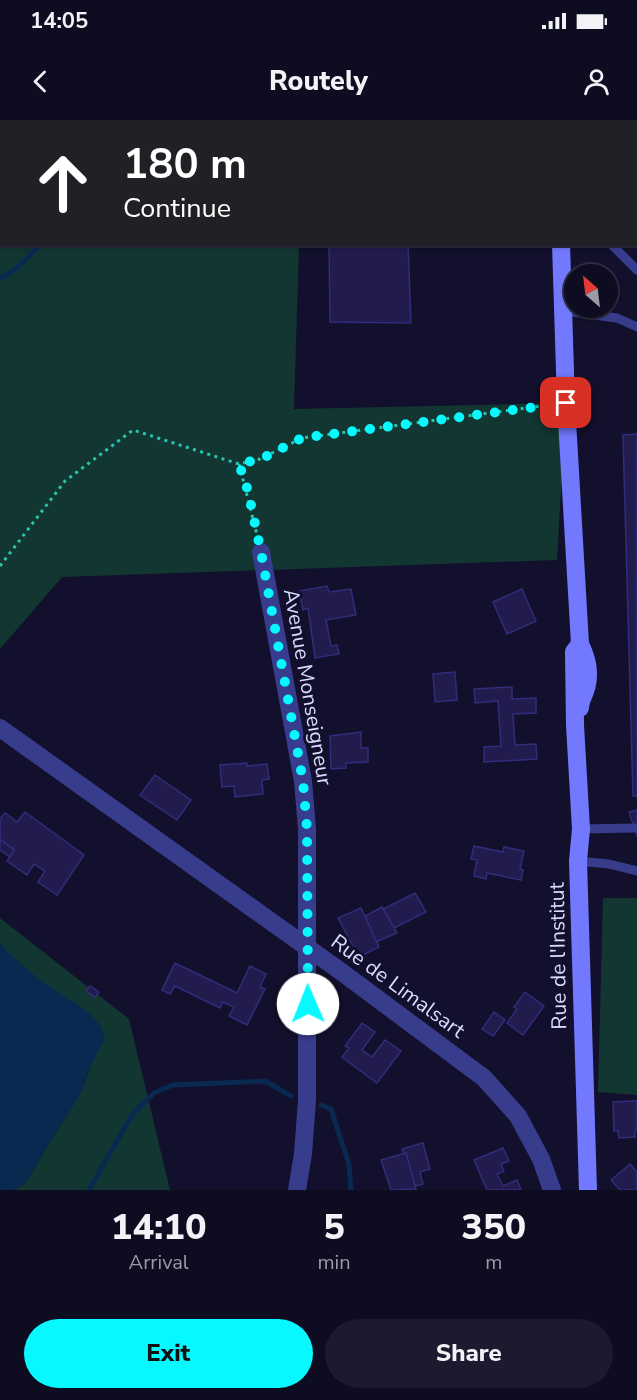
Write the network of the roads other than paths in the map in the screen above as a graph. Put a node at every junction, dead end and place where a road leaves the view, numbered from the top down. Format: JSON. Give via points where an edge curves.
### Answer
{"nodes":[{"id":1,"x":561,"y":246,"type":"edge"},
{"id":2,"x":612,"y":246,"type":"edge"},
{"id":3,"x":637,"y":270,"type":"edge"},
{"id":4,"x":562,"y":311,"type":"junction"},
{"id":5,"x":637,"y":327,"type":"edge"},
{"id":6,"x":261,"y":552,"type":"road end"},
{"id":7,"x":0,"y":728,"type":"edge"},
{"id":8,"x":634,"y":828,"type":"dead end"},
{"id":9,"x":581,"y":829,"type":"junction"},
{"id":10,"x":578,"y":861,"type":"junction"},
{"id":11,"x":637,"y":871,"type":"edge"},
{"id":12,"x":307,"y":947,"type":"junction"},
{"id":13,"x":297,"y":1190,"type":"edge"},
{"id":14,"x":552,"y":1190,"type":"edge"},
{"id":15,"x":588,"y":1190,"type":"edge"}],
"edges":[{"from":1,"to":4,"type":"street","name":"Rue de l'Institut"},
{"from":2,"to":3,"type":"lane"},
{"from":4,"to":5,"type":"lane","via":[[617,318]]},
{"from":4,"to":9,"type":"street","name":"Rue de l'Institut","via":[[580,644],[574,652]]},
{"from":6,"to":12,"type":"street","name":"Avenue Monseigneur","via":[[303,781]]},
{"from":7,"to":12,"type":"street","name":"Rue de Limalsart"},
{"from":8,"to":9,"type":"lane"},
{"from":9,"to":10,"type":"street","name":"Rue de l'Institut"},
{"from":10,"to":11,"type":"lane"},
{"from":10,"to":15,"type":"street","name":"Rue de l'Institut"},
{"from":12,"to":13,"type":"street","name":"Avenue Monseigneur","via":[[308,1100]]},
{"from":12,"to":14,"type":"street","name":"Rue de Limalsart","via":[[492,1086],[518,1116]]}]}
